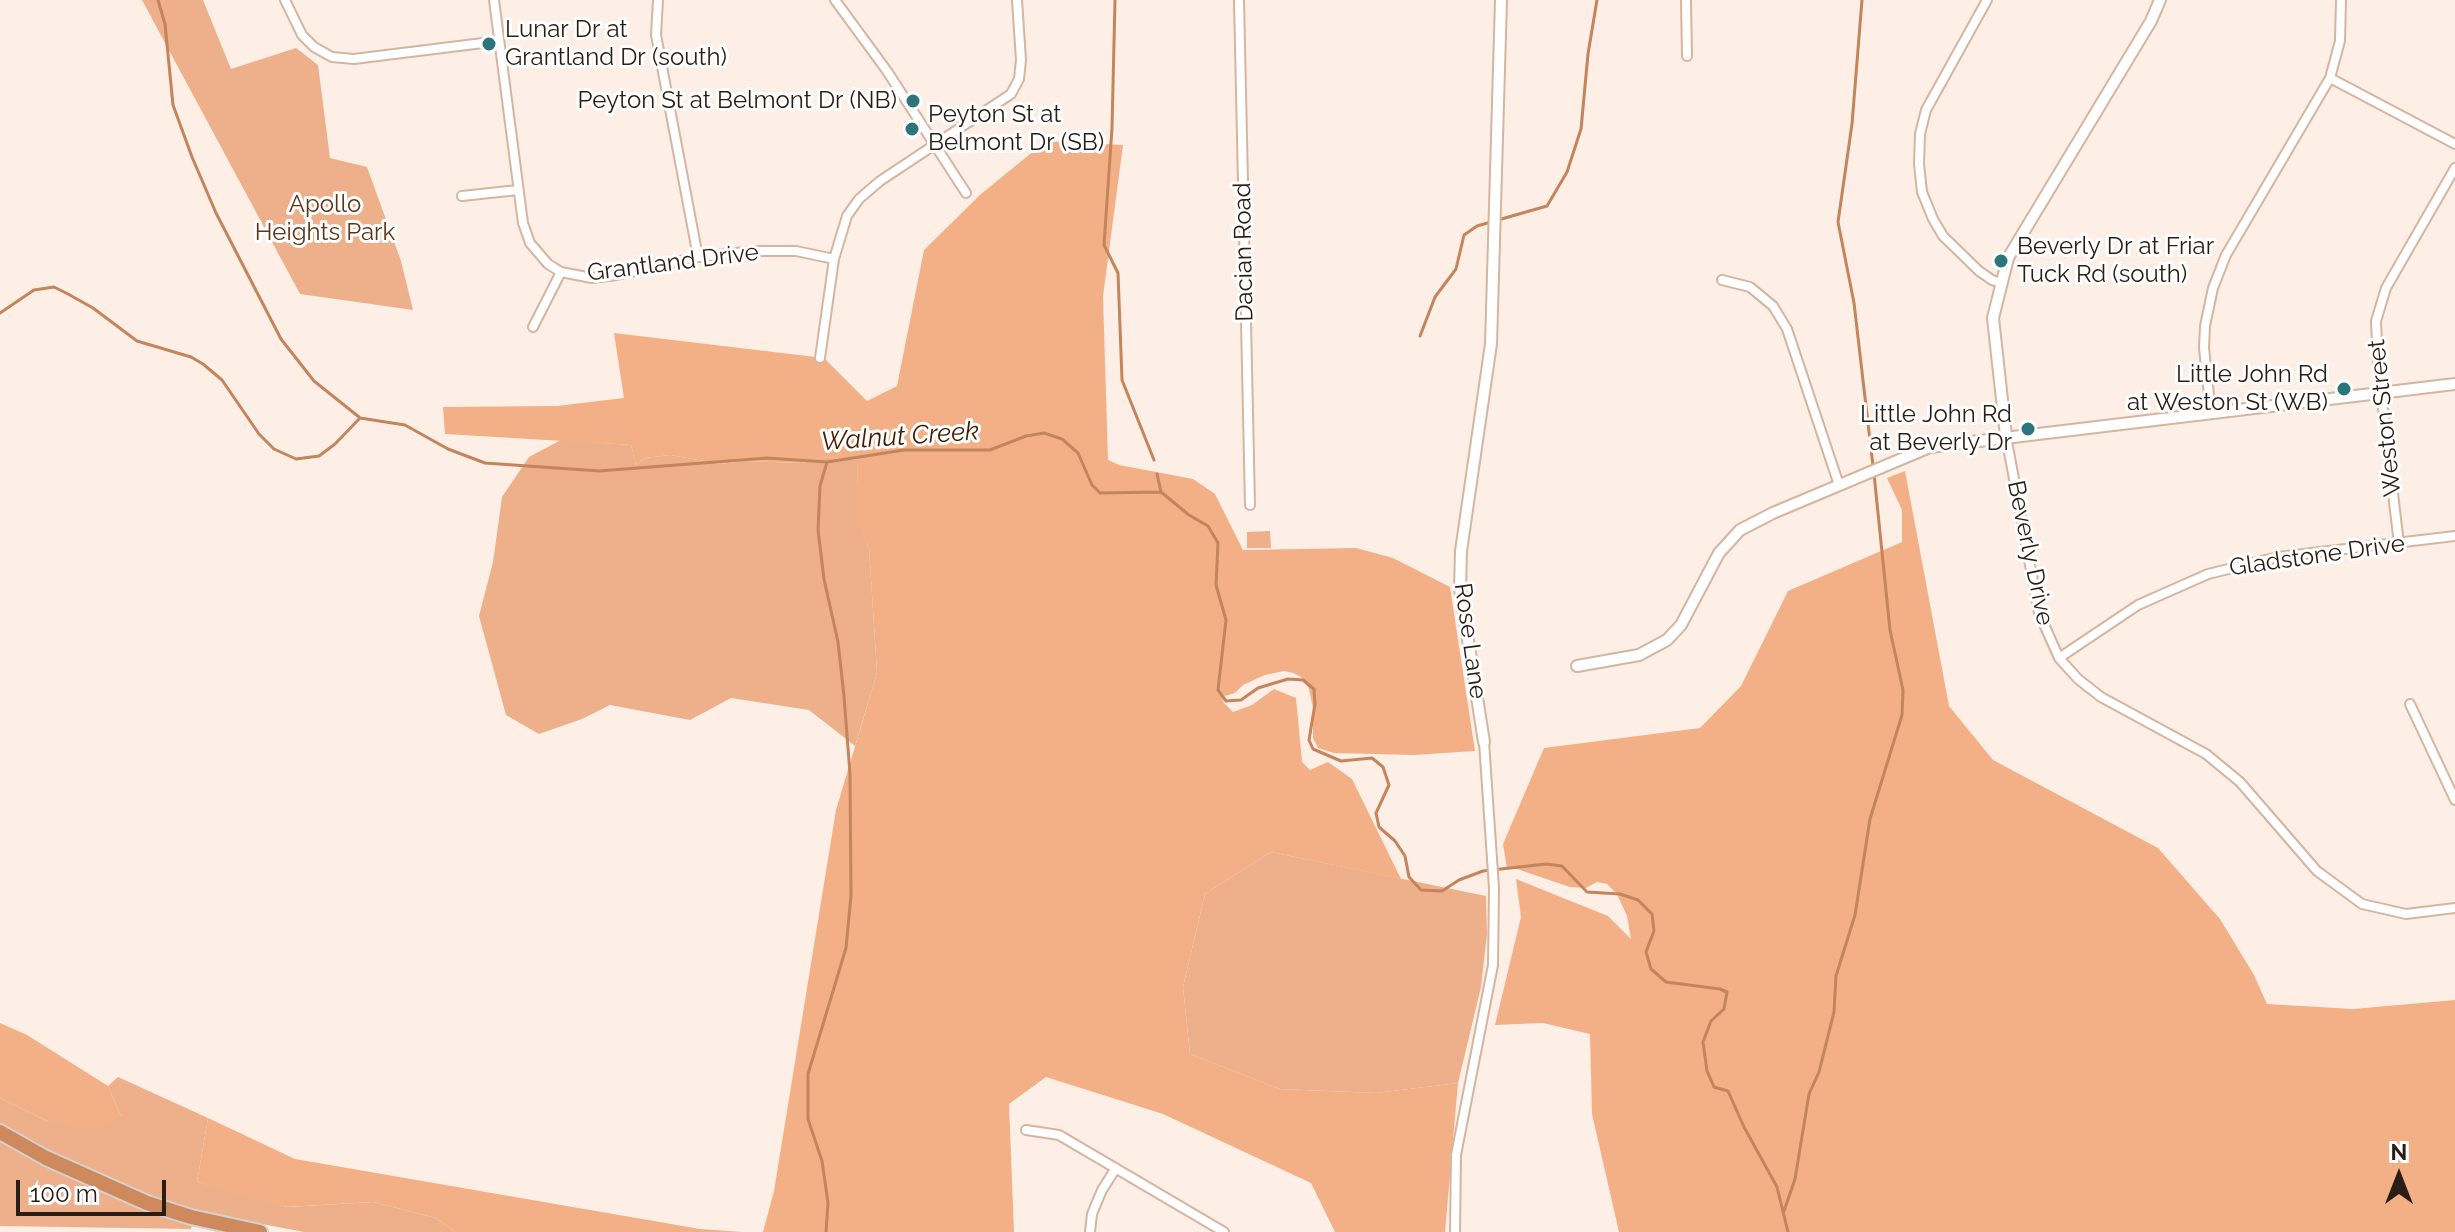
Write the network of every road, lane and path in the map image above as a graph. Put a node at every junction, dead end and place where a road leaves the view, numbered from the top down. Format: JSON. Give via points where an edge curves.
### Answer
{"nodes":[{"id":1,"x":285,"y":0,"type":"edge"},
{"id":2,"x":494,"y":0,"type":"edge"},
{"id":3,"x":658,"y":0,"type":"edge"},
{"id":4,"x":835,"y":0,"type":"edge"},
{"id":5,"x":1017,"y":0,"type":"edge"},
{"id":6,"x":1239,"y":0,"type":"edge"},
{"id":7,"x":1501,"y":0,"type":"edge"},
{"id":8,"x":1686,"y":0,"type":"edge"},
{"id":9,"x":1987,"y":0,"type":"edge"},
{"id":10,"x":2160,"y":0,"type":"edge"},
{"id":11,"x":2341,"y":0,"type":"edge"},
{"id":12,"x":499,"y":41,"type":"junction"},
{"id":13,"x":1687,"y":56,"type":"dead end"},
{"id":14,"x":2330,"y":78,"type":"junction"},
{"id":15,"x":2455,"y":144,"type":"edge"},
{"id":16,"x":935,"y":145,"type":"junction"},
{"id":17,"x":2455,"y":168,"type":"edge"},
{"id":18,"x":518,"y":190,"type":"junction"},
{"id":19,"x":966,"y":193,"type":"dead end"},
{"id":20,"x":462,"y":196,"type":"dead end"},
{"id":21,"x":698,"y":257,"type":"junction"},
{"id":22,"x":834,"y":259,"type":"junction"},
{"id":23,"x":561,"y":272,"type":"junction"},
{"id":24,"x":1722,"y":280,"type":"dead end"},
{"id":25,"x":2001,"y":283,"type":"junction"},
{"id":26,"x":533,"y":327,"type":"dead end"},
{"id":27,"x":820,"y":358,"type":"dead end"},
{"id":28,"x":2455,"y":384,"type":"edge"},
{"id":29,"x":2382,"y":393,"type":"junction"},
{"id":30,"x":2211,"y":414,"type":"junction"},
{"id":31,"x":2006,"y":436,"type":"junction"},
{"id":32,"x":1839,"y":485,"type":"junction"},
{"id":33,"x":1250,"y":505,"type":"dead end"},
{"id":34,"x":2455,"y":536,"type":"edge"},
{"id":35,"x":2399,"y":544,"type":"junction"},
{"id":36,"x":2059,"y":658,"type":"junction"},
{"id":37,"x":1577,"y":666,"type":"dead end"},
{"id":38,"x":2410,"y":704,"type":"dead end"},
{"id":39,"x":1484,"y":742,"type":"joint"},
{"id":40,"x":2455,"y":800,"type":"edge"},
{"id":41,"x":2455,"y":908,"type":"edge"},
{"id":42,"x":1026,"y":1130,"type":"dead end"},
{"id":43,"x":0,"y":1132,"type":"edge"},
{"id":44,"x":1116,"y":1168,"type":"junction"},
{"id":45,"x":260,"y":1232,"type":"edge"},
{"id":46,"x":1090,"y":1232,"type":"edge"},
{"id":47,"x":1224,"y":1232,"type":"edge"},
{"id":48,"x":1455,"y":1232,"type":"edge"}],
"edges":[{"from":1,"to":12,"type":"street","via":[[302,35],[332,57],[354,59]]},
{"from":2,"to":12,"type":"street","name":"Grantland Drive"},
{"from":3,"to":21,"type":"street","via":[[656,35]]},
{"from":4,"to":16,"type":"street"},
{"from":5,"to":16,"type":"street","via":[[1021,60],[1011,94]]},
{"from":6,"to":33,"type":"street","name":"Dacian Road"},
{"from":7,"to":39,"type":"street","name":"Rose Lane","via":[[1491,344],[1460,579]]},
{"from":8,"to":13,"type":"street"},
{"from":9,"to":25,"type":"street","via":[[1926,110],[1919,164],[1922,192],[1943,236],[1979,271]]},
{"from":10,"to":25,"type":"street","name":"Beverly Drive","via":[[2008,258]]},
{"from":11,"to":14,"type":"street","via":[[2340,41]]},
{"from":12,"to":18,"type":"street","name":"Grantland Drive"},
{"from":14,"to":15,"type":"street"},
{"from":14,"to":30,"type":"street","via":[[2216,279],[2204,348]]},
{"from":16,"to":19,"type":"street"},
{"from":16,"to":22,"type":"street","via":[[859,199],[847,216]]},
{"from":17,"to":29,"type":"street","name":"Weston Street","via":[[2381,303],[2375,333]]},
{"from":18,"to":20,"type":"street"},
{"from":18,"to":23,"type":"street","name":"Grantland Drive","via":[[530,243]]},
{"from":21,"to":22,"type":"street","name":"Grantland Drive","via":[[796,251]]},
{"from":21,"to":23,"type":"street","name":"Grantland Drive","via":[[604,276]]},
{"from":22,"to":27,"type":"street"},
{"from":23,"to":26,"type":"street"},
{"from":24,"to":32,"type":"street","via":[[1750,287],[1773,306],[1787,329]]},
{"from":25,"to":31,"type":"street","name":"Beverly Drive","via":[[1993,318]]},
{"from":28,"to":29,"type":"street"},
{"from":29,"to":30,"type":"street"},
{"from":29,"to":35,"type":"street","name":"Weston Street"},
{"from":30,"to":31,"type":"street"},
{"from":31,"to":32,"type":"street","via":[[1930,447]]},
{"from":31,"to":36,"type":"street","name":"Beverly Drive","via":[[2039,613]]},
{"from":32,"to":37,"type":"street","via":[[1733,535],[1681,625],[1662,645],[1639,655]]},
{"from":34,"to":35,"type":"street","name":"Gladstone Drive"},
{"from":35,"to":36,"type":"street","name":"Gladstone Drive","via":[[2278,557],[2208,574],[2138,605]]},
{"from":36,"to":41,"type":"street","name":"Beverly Drive","via":[[2101,697],[2218,763],[2317,871],[2362,904],[2406,914]]},
{"from":38,"to":40,"type":"street"},
{"from":39,"to":48,"type":"street","name":"Rose Lane","via":[[1494,888],[1493,965],[1456,1155]]},
{"from":42,"to":44,"type":"street","via":[[1059,1135]]},
{"from":43,"to":45,"type":"highway","via":[[147,1203]]},
{"from":44,"to":46,"type":"street","via":[[1092,1214]]},
{"from":44,"to":47,"type":"street"}]}
